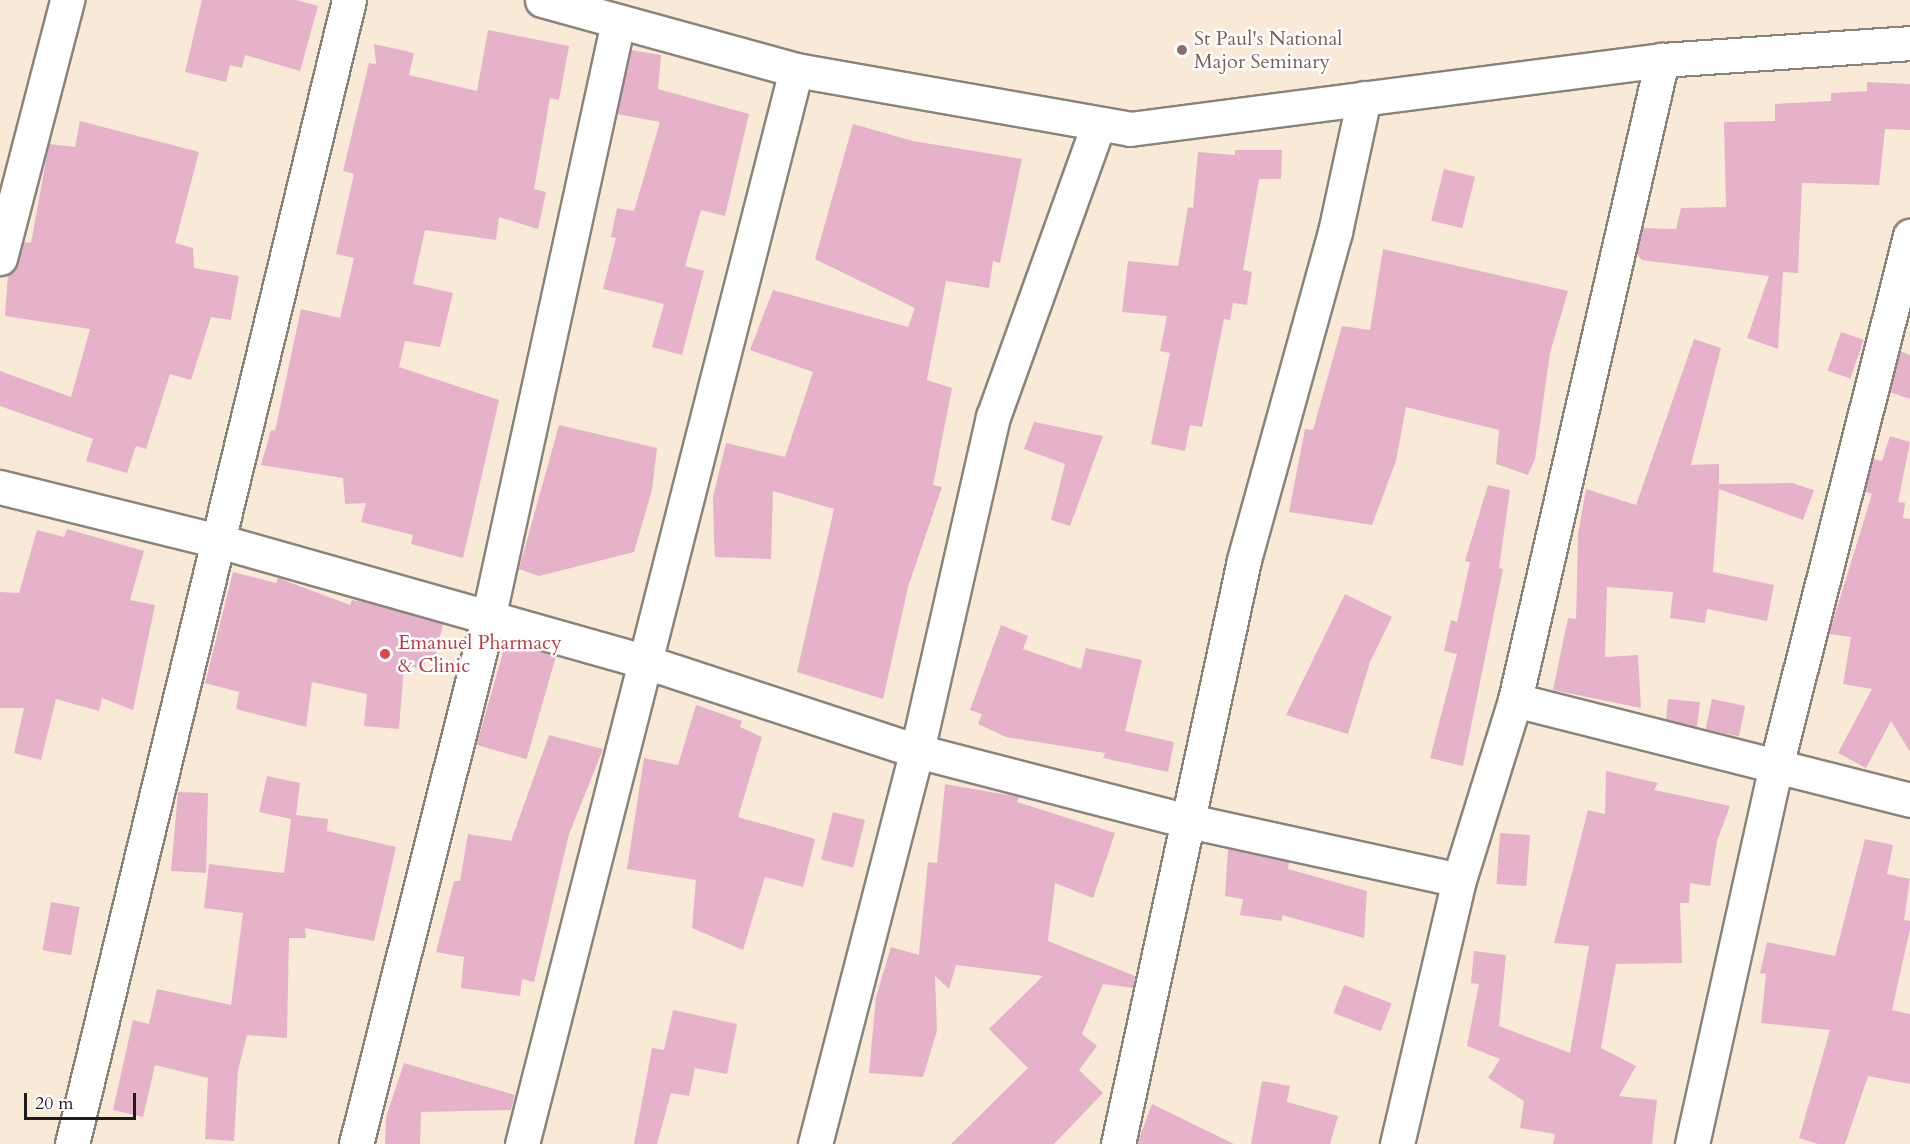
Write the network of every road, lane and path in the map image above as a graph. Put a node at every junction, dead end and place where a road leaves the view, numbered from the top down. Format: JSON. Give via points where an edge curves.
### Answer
{"nodes":[{"id":1,"x":67,"y":0,"type":"edge"},
{"id":2,"x":349,"y":0,"type":"edge"},
{"id":3,"x":542,"y":0,"type":"edge"},
{"id":4,"x":618,"y":22,"type":"junction"},
{"id":5,"x":1910,"y":43,"type":"edge"},
{"id":6,"x":1662,"y":60,"type":"junction"},
{"id":7,"x":796,"y":70,"type":"junction"},
{"id":8,"x":1364,"y":98,"type":"junction"},
{"id":9,"x":1098,"y":125,"type":"junction"},
{"id":10,"x":1910,"y":236,"type":"edge"},
{"id":11,"x":0,"y":258,"type":"edge"},
{"id":12,"x":0,"y":487,"type":"edge"},
{"id":13,"x":219,"y":541,"type":"junction"},
{"id":14,"x":488,"y":619,"type":"junction"},
{"id":15,"x":646,"y":662,"type":"junction"},
{"id":16,"x":1515,"y":700,"type":"junction"},
{"id":17,"x":917,"y":751,"type":"junction"},
{"id":18,"x":1776,"y":766,"type":"junction"},
{"id":19,"x":1910,"y":800,"type":"edge"},
{"id":20,"x":1184,"y":820,"type":"junction"},
{"id":21,"x":1459,"y":880,"type":"junction"},
{"id":22,"x":72,"y":1144,"type":"edge"},
{"id":23,"x":356,"y":1144,"type":"edge"},
{"id":24,"x":522,"y":1144,"type":"edge"},
{"id":25,"x":815,"y":1144,"type":"edge"},
{"id":26,"x":1118,"y":1144,"type":"edge"},
{"id":27,"x":1397,"y":1144,"type":"edge"},
{"id":28,"x":1692,"y":1144,"type":"edge"}],
"edges":[{"from":1,"to":11,"type":"street"},
{"from":2,"to":13,"type":"street"},
{"from":3,"to":4,"type":"street"},
{"from":4,"to":7,"type":"street"},
{"from":4,"to":14,"type":"street"},
{"from":5,"to":6,"type":"street"},
{"from":6,"to":8,"type":"street"},
{"from":6,"to":16,"type":"street"},
{"from":7,"to":9,"type":"street"},
{"from":7,"to":15,"type":"street"},
{"from":8,"to":9,"type":"street","via":[[1131,129]]},
{"from":8,"to":20,"type":"street","via":[[1335,232],[1244,560]]},
{"from":9,"to":17,"type":"street","via":[[993,417]]},
{"from":10,"to":18,"type":"street"},
{"from":12,"to":13,"type":"street"},
{"from":13,"to":14,"type":"street"},
{"from":13,"to":22,"type":"street"},
{"from":14,"to":15,"type":"street"},
{"from":14,"to":23,"type":"street"},
{"from":15,"to":17,"type":"street"},
{"from":15,"to":24,"type":"street"},
{"from":16,"to":18,"type":"street"},
{"from":16,"to":21,"type":"street"},
{"from":17,"to":20,"type":"street"},
{"from":17,"to":25,"type":"street"},
{"from":18,"to":19,"type":"street"},
{"from":18,"to":28,"type":"street"},
{"from":20,"to":21,"type":"street"},
{"from":20,"to":26,"type":"street"},
{"from":21,"to":27,"type":"street"}]}
